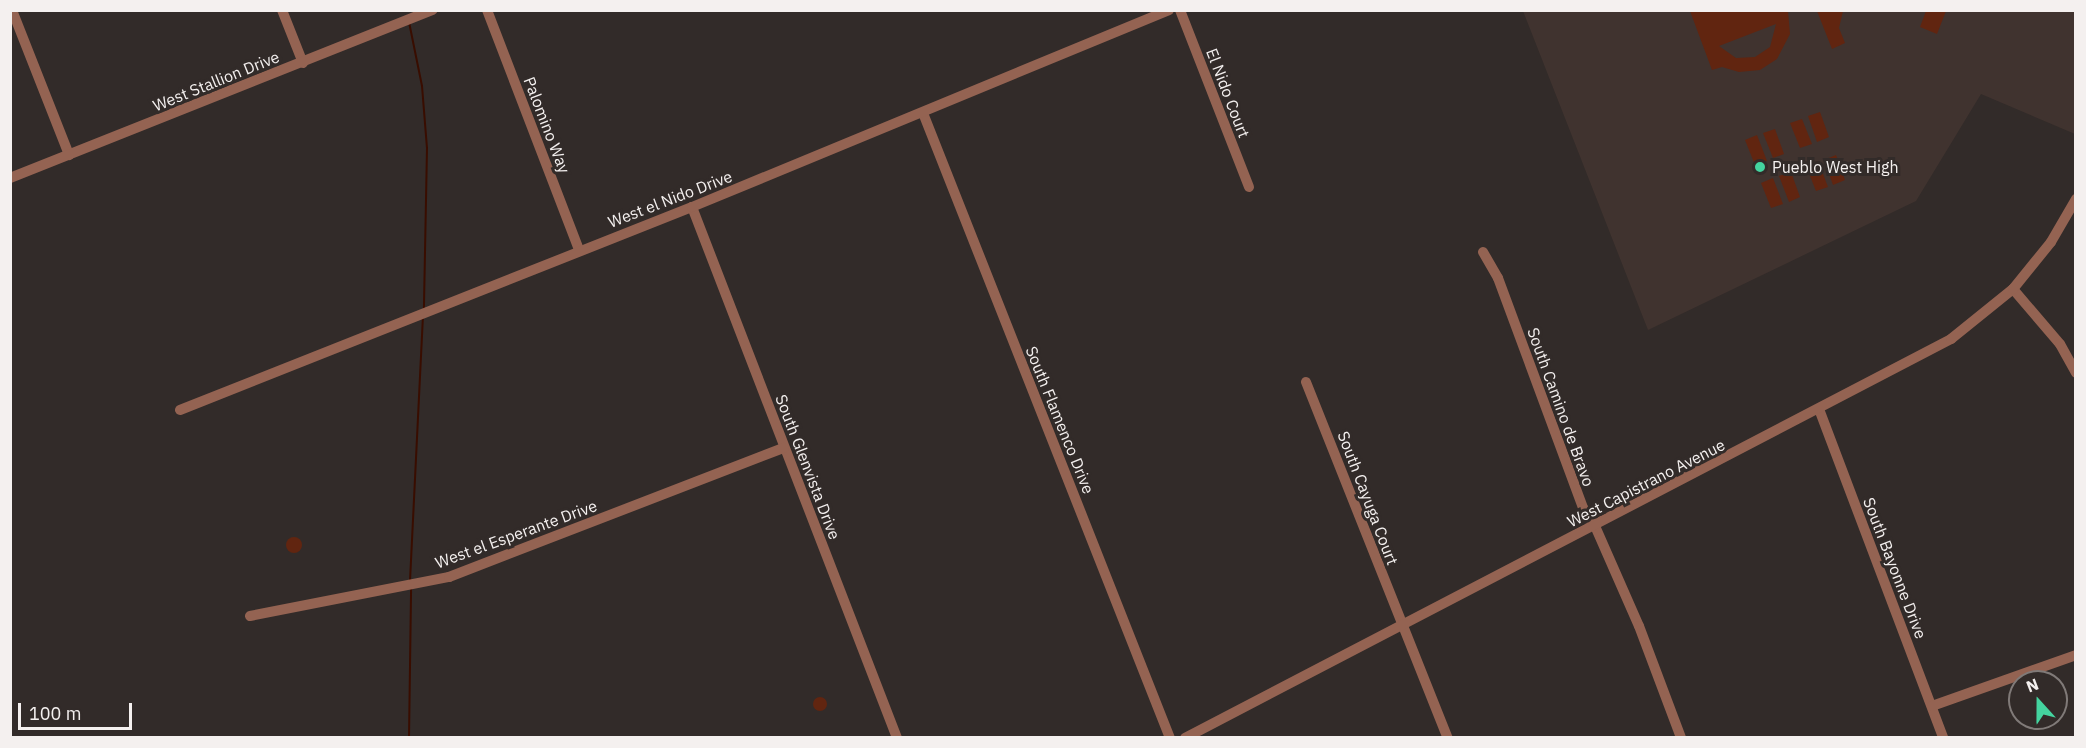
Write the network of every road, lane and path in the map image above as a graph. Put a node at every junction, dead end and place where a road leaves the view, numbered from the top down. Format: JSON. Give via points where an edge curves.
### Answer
{"nodes":[{"id":1,"x":12,"y":10,"type":"edge"},
{"id":2,"x":282,"y":10,"type":"edge"},
{"id":3,"x":433,"y":10,"type":"edge"},
{"id":4,"x":487,"y":10,"type":"edge"},
{"id":5,"x":1169,"y":10,"type":"edge"},
{"id":6,"x":1180,"y":10,"type":"edge"},
{"id":7,"x":303,"y":63,"type":"junction"},
{"id":8,"x":923,"y":113,"type":"junction"},
{"id":9,"x":69,"y":155,"type":"junction"},
{"id":10,"x":10,"y":178,"type":"edge"},
{"id":11,"x":1249,"y":187,"type":"dead end"},
{"id":12,"x":2076,"y":199,"type":"edge"},
{"id":13,"x":692,"y":207,"type":"junction"},
{"id":14,"x":579,"y":250,"type":"junction"},
{"id":15,"x":1483,"y":252,"type":"dead end"},
{"id":16,"x":2013,"y":289,"type":"junction"},
{"id":17,"x":2076,"y":373,"type":"edge"},
{"id":18,"x":1306,"y":382,"type":"dead end"},
{"id":19,"x":180,"y":410,"type":"dead end"},
{"id":20,"x":1819,"y":410,"type":"junction"},
{"id":21,"x":784,"y":448,"type":"junction"},
{"id":22,"x":1595,"y":526,"type":"junction"},
{"id":23,"x":250,"y":616,"type":"dead end"},
{"id":24,"x":1401,"y":626,"type":"junction"},
{"id":25,"x":2076,"y":655,"type":"edge"},
{"id":26,"x":1932,"y":706,"type":"junction"},
{"id":27,"x":897,"y":738,"type":"edge"},
{"id":28,"x":1170,"y":738,"type":"edge"},
{"id":29,"x":1185,"y":738,"type":"edge"},
{"id":30,"x":1448,"y":738,"type":"edge"},
{"id":31,"x":1681,"y":738,"type":"edge"},
{"id":32,"x":1943,"y":738,"type":"edge"}],
"edges":[{"from":1,"to":9,"type":"street"},
{"from":2,"to":7,"type":"street"},
{"from":3,"to":7,"type":"street","name":"West Stallion Drive"},
{"from":4,"to":14,"type":"street","name":"Palomino Way"},
{"from":5,"to":8,"type":"street","name":"West el Nido Drive"},
{"from":6,"to":11,"type":"street","name":"El Nido Court"},
{"from":7,"to":9,"type":"street","name":"West Stallion Drive"},
{"from":8,"to":13,"type":"street","name":"West el Nido Drive"},
{"from":8,"to":28,"type":"street","name":"South Flamenco Drive"},
{"from":9,"to":10,"type":"street","name":"West Stallion Drive"},
{"from":12,"to":16,"type":"street","name":"West Capistrano Avenue","via":[[2051,242]]},
{"from":13,"to":14,"type":"street","name":"West el Nido Drive"},
{"from":13,"to":21,"type":"street","name":"South Glenvista Drive"},
{"from":14,"to":19,"type":"street","name":"West el Nido Drive"},
{"from":15,"to":22,"type":"street","name":"South Camino de Bravo","via":[[1498,278],[1583,508]]},
{"from":16,"to":17,"type":"street","via":[[2060,344]]},
{"from":16,"to":20,"type":"street","name":"West Capistrano Avenue","via":[[1951,339]]},
{"from":18,"to":24,"type":"street","name":"South Cayuga Court"},
{"from":20,"to":22,"type":"street","name":"West Capistrano Avenue"},
{"from":20,"to":26,"type":"street","name":"South Bayonne Drive"},
{"from":21,"to":23,"type":"street","name":"West el Esperante Drive","via":[[449,577]]},
{"from":21,"to":27,"type":"street","name":"South Glenvista Drive"},
{"from":22,"to":24,"type":"street","name":"West Capistrano Avenue"},
{"from":22,"to":31,"type":"street","name":"South Camino de Bravo","via":[[1639,626]]},
{"from":24,"to":29,"type":"street","name":"West Capistrano Avenue"},
{"from":24,"to":30,"type":"street","name":"South Cayuga Court"},
{"from":25,"to":26,"type":"street"},
{"from":26,"to":32,"type":"street","name":"South Bayonne Drive"}]}
